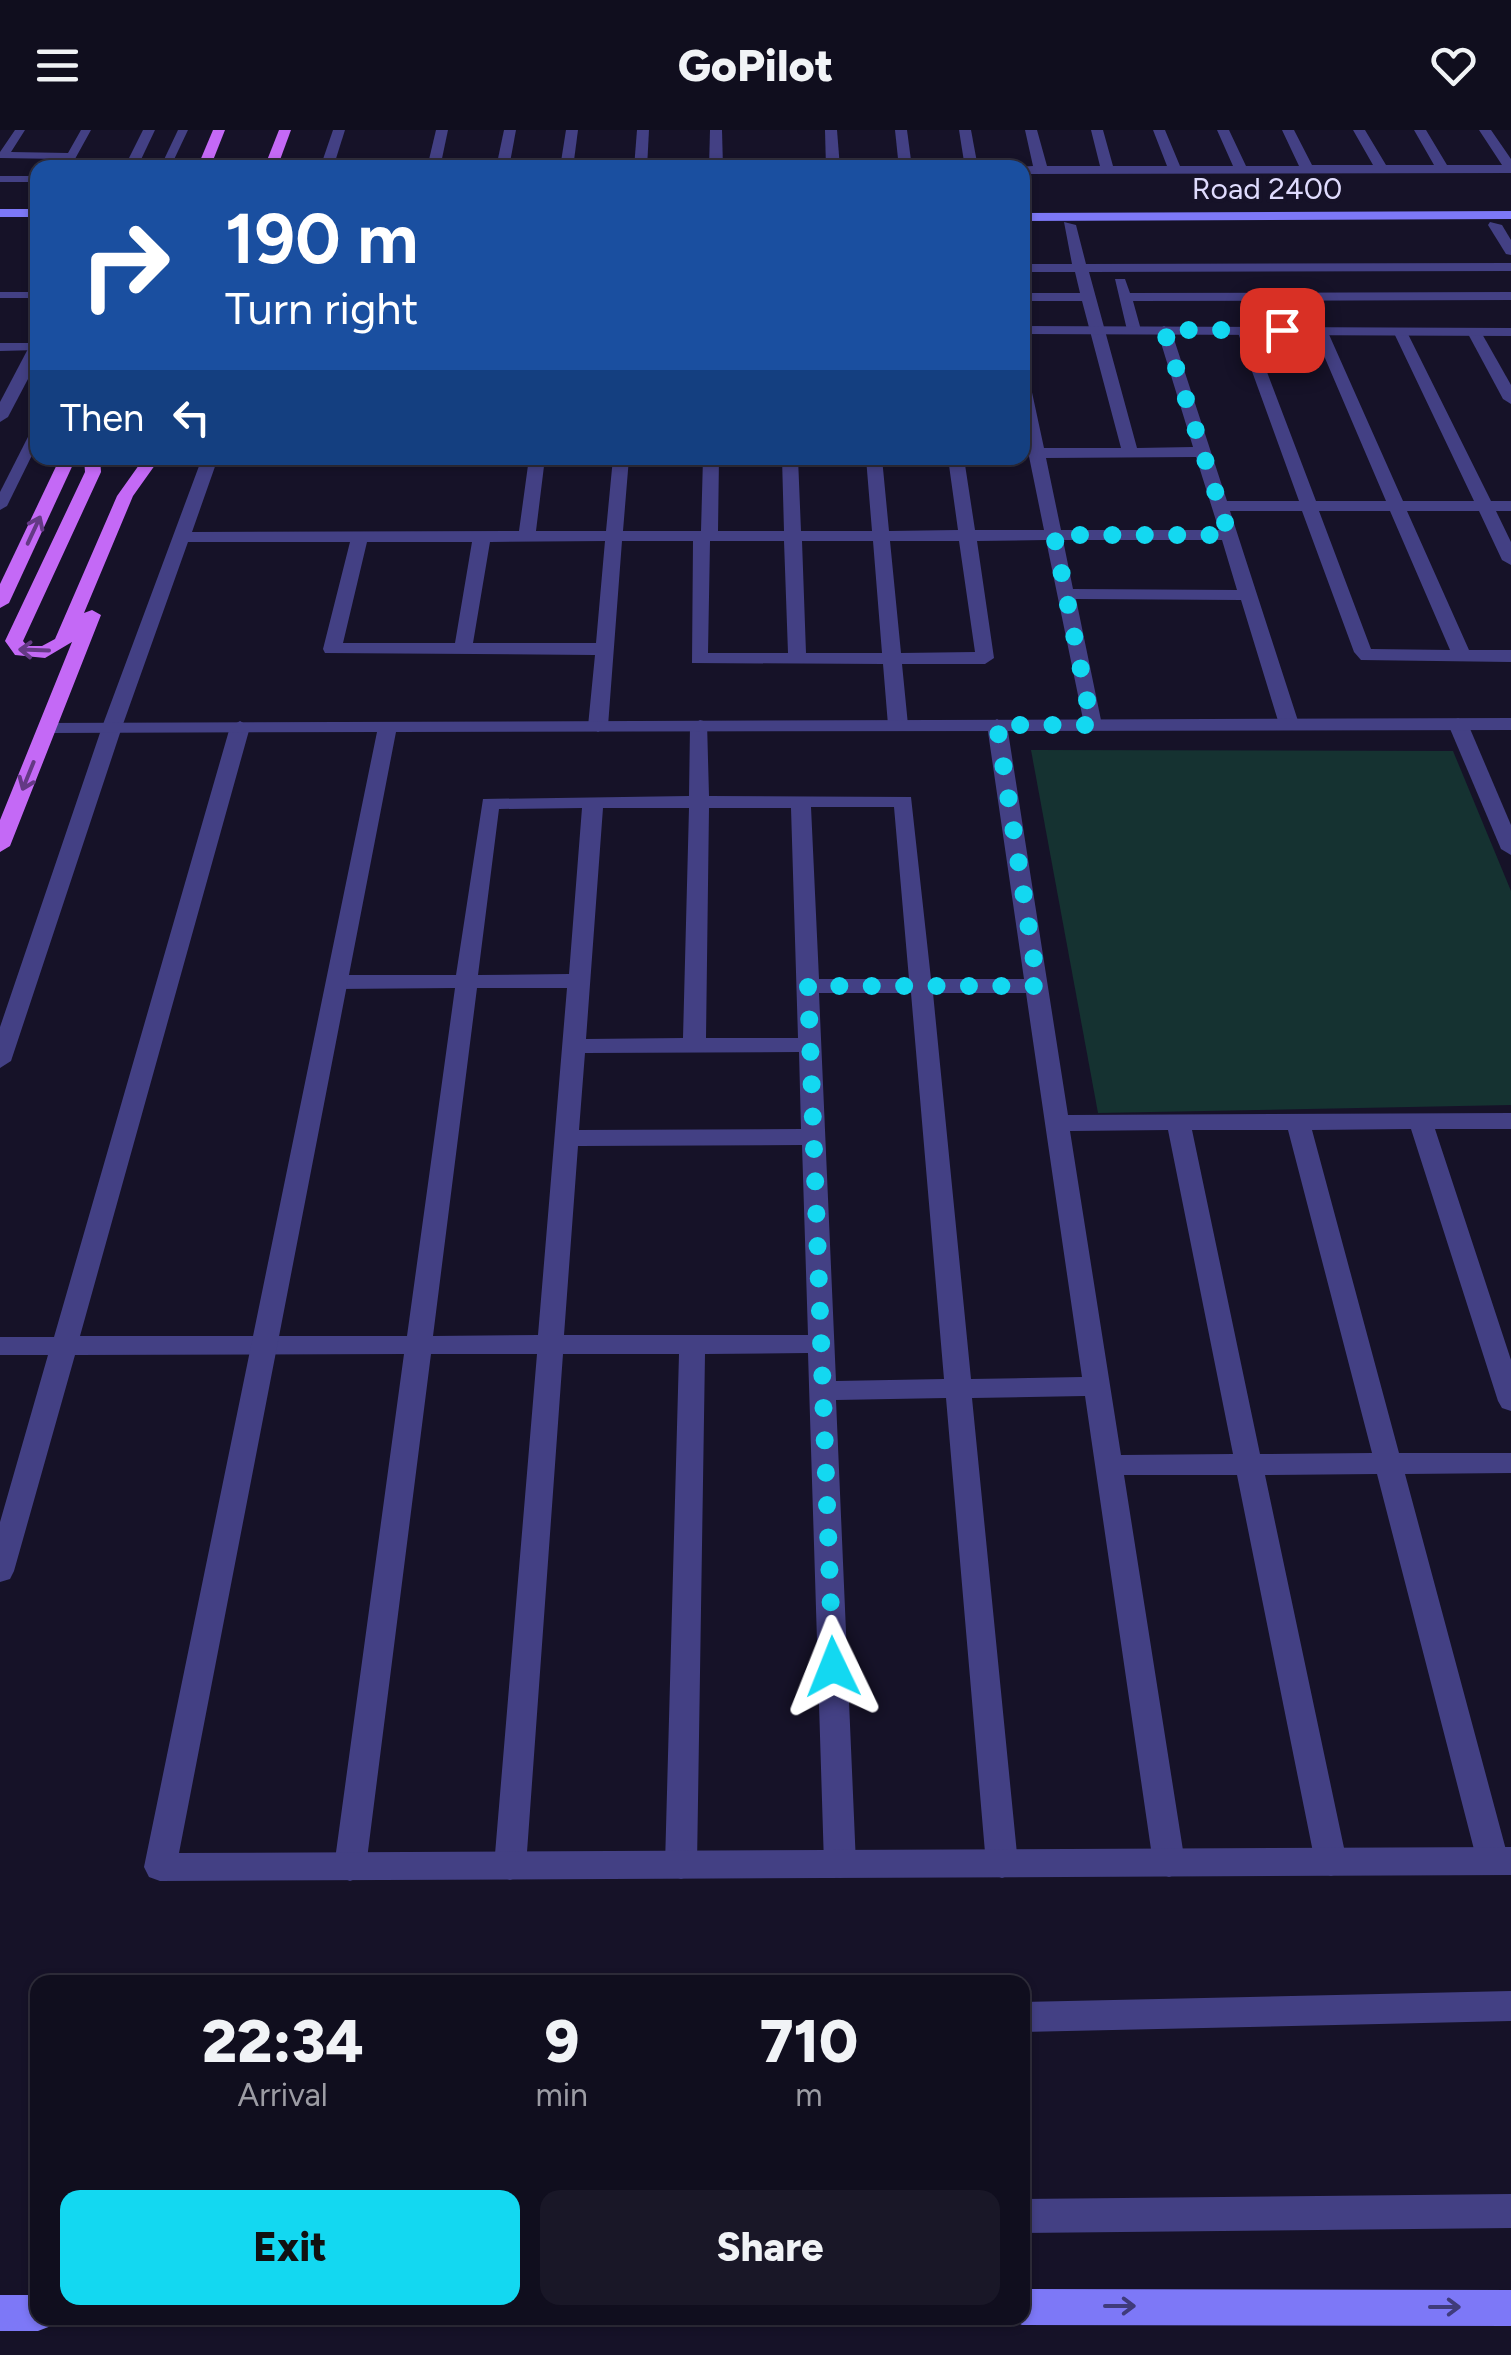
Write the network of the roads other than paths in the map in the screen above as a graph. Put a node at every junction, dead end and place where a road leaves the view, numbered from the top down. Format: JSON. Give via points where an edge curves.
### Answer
{"nodes":[{"id":1,"x":20,"y":130,"type":"edge"},
{"id":2,"x":86,"y":130,"type":"edge"},
{"id":3,"x":149,"y":130,"type":"edge"},
{"id":4,"x":184,"y":130,"type":"edge"},
{"id":5,"x":219,"y":130,"type":"edge"},
{"id":6,"x":285,"y":130,"type":"edge"},
{"id":7,"x":338,"y":130,"type":"edge"},
{"id":8,"x":442,"y":130,"type":"edge"},
{"id":9,"x":510,"y":130,"type":"edge"},
{"id":10,"x":572,"y":130,"type":"edge"},
{"id":11,"x":643,"y":130,"type":"edge"},
{"id":12,"x":716,"y":130,"type":"edge"},
{"id":13,"x":831,"y":130,"type":"edge"},
{"id":14,"x":901,"y":130,"type":"edge"},
{"id":15,"x":965,"y":130,"type":"edge"},
{"id":16,"x":1031,"y":130,"type":"edge"},
{"id":17,"x":1097,"y":130,"type":"edge"},
{"id":18,"x":1159,"y":130,"type":"edge"},
{"id":19,"x":1223,"y":130,"type":"edge"},
{"id":20,"x":1288,"y":130,"type":"edge"},
{"id":21,"x":1359,"y":130,"type":"edge"},
{"id":22,"x":1420,"y":130,"type":"edge"},
{"id":23,"x":1484,"y":130,"type":"edge"},
{"id":24,"x":2,"y":155,"type":"edge"},
{"id":25,"x":72,"y":156,"type":"junction"},
{"id":26,"x":69,"y":160,"type":"edge"},
{"id":27,"x":134,"y":160,"type":"edge"},
{"id":28,"x":169,"y":160,"type":"edge"},
{"id":29,"x":206,"y":160,"type":"edge"},
{"id":30,"x":273,"y":160,"type":"edge"},
{"id":31,"x":329,"y":160,"type":"edge"},
{"id":32,"x":435,"y":160,"type":"edge"},
{"id":33,"x":504,"y":160,"type":"edge"},
{"id":34,"x":567,"y":160,"type":"edge"},
{"id":35,"x":641,"y":160,"type":"edge"},
{"id":36,"x":716,"y":160,"type":"edge"},
{"id":37,"x":833,"y":160,"type":"edge"},
{"id":38,"x":905,"y":160,"type":"edge"},
{"id":39,"x":971,"y":160,"type":"edge"},
{"id":40,"x":1511,"y":169,"type":"edge"},
{"id":41,"x":1030,"y":170,"type":"edge"},
{"id":42,"x":1041,"y":170,"type":"junction"},
{"id":43,"x":1108,"y":170,"type":"junction"},
{"id":44,"x":1175,"y":170,"type":"junction"},
{"id":45,"x":1242,"y":170,"type":"junction"},
{"id":46,"x":1308,"y":170,"type":"junction"},
{"id":47,"x":1382,"y":170,"type":"junction"},
{"id":48,"x":1443,"y":170,"type":"junction"},
{"id":49,"x":0,"y":179,"type":"edge"},
{"id":50,"x":30,"y":179,"type":"edge"},
{"id":51,"x":0,"y":213,"type":"edge"},
{"id":52,"x":30,"y":213,"type":"edge"},
{"id":53,"x":1511,"y":215,"type":"edge"},
{"id":54,"x":1030,"y":217,"type":"edge"},
{"id":55,"x":1069,"y":224,"type":"junction"},
{"id":56,"x":1030,"y":225,"type":"edge"},
{"id":57,"x":1503,"y":225,"type":"edge"},
{"id":58,"x":0,"y":226,"type":"edge"},
{"id":59,"x":30,"y":226,"type":"edge"},
{"id":60,"x":1511,"y":251,"type":"edge"},
{"id":61,"x":1511,"y":267,"type":"edge"},
{"id":62,"x":1030,"y":268,"type":"edge"},
{"id":63,"x":1080,"y":268,"type":"junction"},
{"id":64,"x":1116,"y":268,"type":"junction"},
{"id":65,"x":0,"y":295,"type":"edge"},
{"id":66,"x":30,"y":295,"type":"edge"},
{"id":67,"x":1511,"y":296,"type":"edge"},
{"id":68,"x":1030,"y":297,"type":"edge"},
{"id":69,"x":1088,"y":297,"type":"junction"},
{"id":70,"x":1124,"y":297,"type":"junction"},
{"id":71,"x":1030,"y":330,"type":"edge"},
{"id":72,"x":1097,"y":330,"type":"junction"},
{"id":73,"x":1134,"y":330,"type":"junction"},
{"id":74,"x":1164,"y":330,"type":"junction"},
{"id":75,"x":1244,"y":330,"type":"junction"},
{"id":76,"x":1320,"y":330,"type":"junction"},
{"id":77,"x":1400,"y":332,"type":"junction"},
{"id":78,"x":1474,"y":332,"type":"junction"},
{"id":79,"x":1511,"y":332,"type":"edge"},
{"id":80,"x":30,"y":346,"type":"edge"},
{"id":81,"x":0,"y":347,"type":"edge"},
{"id":82,"x":30,"y":359,"type":"edge"},
{"id":83,"x":1511,"y":398,"type":"edge"},
{"id":84,"x":0,"y":417,"type":"edge"},
{"id":85,"x":1030,"y":419,"type":"edge"},
{"id":86,"x":30,"y":446,"type":"edge"},
{"id":87,"x":1037,"y":452,"type":"junction"},
{"id":88,"x":1130,"y":452,"type":"junction"},
{"id":89,"x":1203,"y":452,"type":"junction"},
{"id":90,"x":65,"y":465,"type":"edge"},
{"id":91,"x":92,"y":465,"type":"edge"},
{"id":92,"x":148,"y":465,"type":"edge"},
{"id":93,"x":150,"y":465,"type":"edge"},
{"id":94,"x":207,"y":465,"type":"edge"},
{"id":95,"x":537,"y":465,"type":"edge"},
{"id":96,"x":619,"y":465,"type":"edge"},
{"id":97,"x":711,"y":465,"type":"edge"},
{"id":98,"x":790,"y":465,"type":"edge"},
{"id":99,"x":875,"y":465,"type":"edge"},
{"id":100,"x":957,"y":465,"type":"edge"},
{"id":101,"x":0,"y":506,"type":"edge"},
{"id":102,"x":1220,"y":506,"type":"junction"},
{"id":103,"x":1311,"y":506,"type":"junction"},
{"id":104,"x":1397,"y":506,"type":"junction"},
{"id":105,"x":1484,"y":506,"type":"junction"},
{"id":106,"x":1511,"y":506,"type":"edge"},
{"id":107,"x":967,"y":535,"type":"junction"},
{"id":108,"x":1054,"y":535,"type":"junction"},
{"id":109,"x":1229,"y":535,"type":"junction"},
{"id":110,"x":360,"y":536,"type":"junction"},
{"id":111,"x":482,"y":536,"type":"junction"},
{"id":112,"x":526,"y":536,"type":"junction"},
{"id":113,"x":614,"y":536,"type":"junction"},
{"id":114,"x":706,"y":536,"type":"junction"},
{"id":115,"x":793,"y":536,"type":"junction"},
{"id":116,"x":881,"y":536,"type":"junction"},
{"id":117,"x":181,"y":537,"type":"junction"},
{"id":118,"x":1511,"y":560,"type":"edge"},
{"id":119,"x":1066,"y":594,"type":"junction"},
{"id":120,"x":1248,"y":595,"type":"junction"},
{"id":121,"x":0,"y":603,"type":"edge"},
{"id":122,"x":463,"y":649,"type":"junction"},
{"id":123,"x":605,"y":649,"type":"junction"},
{"id":124,"x":1462,"y":656,"type":"junction"},
{"id":125,"x":1511,"y":656,"type":"edge"},
{"id":126,"x":797,"y":658,"type":"junction"},
{"id":127,"x":892,"y":658,"type":"junction"},
{"id":128,"x":1289,"y":724,"type":"junction"},
{"id":129,"x":1458,"y":724,"type":"junction"},
{"id":130,"x":1511,"y":724,"type":"edge"},
{"id":131,"x":898,"y":725,"type":"junction"},
{"id":132,"x":997,"y":725,"type":"junction"},
{"id":133,"x":1092,"y":725,"type":"junction"},
{"id":134,"x":388,"y":726,"type":"junction"},
{"id":135,"x":598,"y":726,"type":"junction"},
{"id":136,"x":700,"y":726,"type":"junction"},
{"id":137,"x":48,"y":727,"type":"junction"},
{"id":138,"x":112,"y":727,"type":"junction"},
{"id":139,"x":240,"y":727,"type":"junction"},
{"id":140,"x":594,"y":802,"type":"junction"},
{"id":141,"x":699,"y":802,"type":"junction"},
{"id":142,"x":802,"y":802,"type":"junction"},
{"id":143,"x":0,"y":846,"type":"edge"},
{"id":144,"x":1511,"y":850,"type":"edge"},
{"id":145,"x":466,"y":981,"type":"junction"},
{"id":146,"x":579,"y":981,"type":"junction"},
{"id":147,"x":337,"y":982,"type":"junction"},
{"id":148,"x":808,"y":986,"type":"junction"},
{"id":149,"x":921,"y":986,"type":"junction"},
{"id":150,"x":1038,"y":986,"type":"junction"},
{"id":151,"x":810,"y":1045,"type":"junction"},
{"id":152,"x":574,"y":1046,"type":"junction"},
{"id":153,"x":694,"y":1046,"type":"junction"},
{"id":154,"x":0,"y":1061,"type":"edge"},
{"id":155,"x":1511,"y":1121,"type":"edge"},
{"id":156,"x":1178,"y":1122,"type":"junction"},
{"id":157,"x":1298,"y":1122,"type":"junction"},
{"id":158,"x":1421,"y":1122,"type":"junction"},
{"id":159,"x":1058,"y":1123,"type":"junction"},
{"id":160,"x":814,"y":1137,"type":"junction"},
{"id":161,"x":567,"y":1138,"type":"junction"},
{"id":162,"x":692,"y":1344,"type":"junction"},
{"id":163,"x":821,"y":1344,"type":"junction"},
{"id":164,"x":416,"y":1345,"type":"junction"},
{"id":165,"x":550,"y":1345,"type":"junction"},
{"id":166,"x":0,"y":1346,"type":"edge"},
{"id":167,"x":64,"y":1346,"type":"junction"},
{"id":168,"x":264,"y":1346,"type":"junction"},
{"id":169,"x":1098,"y":1386,"type":"junction"},
{"id":170,"x":823,"y":1390,"type":"junction"},
{"id":171,"x":958,"y":1390,"type":"junction"},
{"id":172,"x":1511,"y":1401,"type":"edge"},
{"id":173,"x":1511,"y":1463,"type":"edge"},
{"id":174,"x":1249,"y":1464,"type":"junction"},
{"id":175,"x":1388,"y":1464,"type":"junction"},
{"id":176,"x":1110,"y":1465,"type":"junction"},
{"id":177,"x":0,"y":1570,"type":"edge"},
{"id":178,"x":1502,"y":1861,"type":"edge"},
{"id":179,"x":1331,"y":1862,"type":"junction"},
{"id":180,"x":1170,"y":1863,"type":"junction"},
{"id":181,"x":840,"y":1864,"type":"junction"},
{"id":182,"x":1002,"y":1864,"type":"junction"},
{"id":183,"x":682,"y":1865,"type":"junction"},
{"id":184,"x":510,"y":1866,"type":"junction"},
{"id":185,"x":350,"y":1867,"type":"junction"},
{"id":186,"x":1511,"y":2006,"type":"edge"},
{"id":187,"x":1030,"y":2016,"type":"edge"},
{"id":188,"x":1511,"y":2211,"type":"edge"},
{"id":189,"x":1030,"y":2216,"type":"edge"},
{"id":190,"x":1030,"y":2307,"type":"edge"},
{"id":191,"x":1511,"y":2308,"type":"edge"},
{"id":192,"x":0,"y":2313,"type":"edge"},
{"id":193,"x":30,"y":2313,"type":"edge"}],
"edges":[{"from":1,"to":24,"type":"lane"},
{"from":2,"to":25,"type":"lane"},
{"from":3,"to":27,"type":"street"},
{"from":4,"to":28,"type":"lane"},
{"from":5,"to":29,"type":"main road"},
{"from":6,"to":30,"type":"main road"},
{"from":7,"to":31,"type":"street"},
{"from":8,"to":32,"type":"street"},
{"from":9,"to":33,"type":"street"},
{"from":10,"to":34,"type":"street"},
{"from":11,"to":35,"type":"street"},
{"from":12,"to":36,"type":"street"},
{"from":13,"to":37,"type":"street"},
{"from":14,"to":38,"type":"street"},
{"from":15,"to":39,"type":"street"},
{"from":16,"to":42,"type":"street"},
{"from":17,"to":43,"type":"street"},
{"from":18,"to":44,"type":"street"},
{"from":19,"to":45,"type":"street"},
{"from":20,"to":46,"type":"street"},
{"from":21,"to":47,"type":"street"},
{"from":22,"to":48,"type":"street"},
{"from":23,"to":40,"type":"street"},
{"from":24,"to":25,"type":"lane"},
{"from":25,"to":26,"type":"lane"},
{"from":40,"to":48,"type":"street"},
{"from":41,"to":42,"type":"street"},
{"from":42,"to":43,"type":"street"},
{"from":43,"to":44,"type":"street"},
{"from":44,"to":45,"type":"street"},
{"from":45,"to":46,"type":"street"},
{"from":46,"to":47,"type":"street"},
{"from":47,"to":48,"type":"street"},
{"from":49,"to":50,"type":"lane"},
{"from":51,"to":52,"type":"main road"},
{"from":53,"to":54,"type":"main road","name":"Road 2400"},
{"from":55,"to":56,"type":"main road","name":"Road 2400"},
{"from":55,"to":57,"type":"main road","name":"Road 2400"},
{"from":55,"to":63,"type":"street"},
{"from":57,"to":60,"type":"street"},
{"from":58,"to":59,"type":"main road"},
{"from":61,"to":64,"type":"street"},
{"from":62,"to":63,"type":"street"},
{"from":63,"to":64,"type":"street"},
{"from":63,"to":69,"type":"street"},
{"from":64,"to":70,"type":"street"},
{"from":65,"to":66,"type":"lane"},
{"from":67,"to":70,"type":"street"},
{"from":68,"to":69,"type":"street"},
{"from":69,"to":72,"type":"street"},
{"from":70,"to":73,"type":"street"},
{"from":71,"to":72,"type":"street"},
{"from":72,"to":73,"type":"street"},
{"from":72,"to":88,"type":"street"},
{"from":73,"to":74,"type":"street"},
{"from":74,"to":75,"type":"street"},
{"from":74,"to":89,"type":"street"},
{"from":75,"to":76,"type":"street"},
{"from":75,"to":103,"type":"street"},
{"from":76,"to":77,"type":"street"},
{"from":76,"to":104,"type":"street"},
{"from":77,"to":78,"type":"street"},
{"from":77,"to":105,"type":"street"},
{"from":78,"to":79,"type":"street"},
{"from":78,"to":83,"type":"street"},
{"from":80,"to":81,"type":"lane"},
{"from":82,"to":84,"type":"street"},
{"from":85,"to":87,"type":"street"},
{"from":86,"to":101,"type":"lane"},
{"from":87,"to":88,"type":"street"},
{"from":87,"to":108,"type":"street"},
{"from":88,"to":89,"type":"street"},
{"from":89,"to":102,"type":"street"},
{"from":121,"to":90,"type":"main road","one_way":true},
{"from":92,"to":91,"type":"main road","one_way":true,"via":[[125,496],[62,642],[46,652],[22,651],[14,641]]},
{"from":93,"to":137,"type":"main road"},
{"from":94,"to":117,"type":"street"},
{"from":95,"to":112,"type":"street"},
{"from":96,"to":113,"type":"street"},
{"from":97,"to":114,"type":"street"},
{"from":98,"to":115,"type":"street"},
{"from":99,"to":116,"type":"street"},
{"from":100,"to":107,"type":"street"},
{"from":102,"to":103,"type":"street"},
{"from":102,"to":109,"type":"street"},
{"from":103,"to":104,"type":"street"},
{"from":103,"to":124,"type":"street","via":[[1363,652]]},
{"from":104,"to":105,"type":"street"},
{"from":104,"to":124,"type":"street"},
{"from":105,"to":106,"type":"street"},
{"from":105,"to":118,"type":"street"},
{"from":107,"to":108,"type":"street"},
{"from":107,"to":116,"type":"street"},
{"from":107,"to":127,"type":"street","via":[[985,658]]},
{"from":108,"to":109,"type":"street"},
{"from":108,"to":119,"type":"street"},
{"from":109,"to":120,"type":"street"},
{"from":110,"to":111,"type":"street"},
{"from":110,"to":117,"type":"street"},
{"from":110,"to":122,"type":"street","via":[[332,650]]},
{"from":111,"to":112,"type":"street"},
{"from":111,"to":122,"type":"street"},
{"from":112,"to":113,"type":"street"},
{"from":113,"to":114,"type":"street"},
{"from":113,"to":123,"type":"street"},
{"from":114,"to":115,"type":"street"},
{"from":114,"to":126,"type":"street","via":[[700,659]]},
{"from":115,"to":116,"type":"street"},
{"from":115,"to":126,"type":"street"},
{"from":116,"to":127,"type":"street"},
{"from":117,"to":138,"type":"street"},
{"from":119,"to":120,"type":"street"},
{"from":119,"to":133,"type":"street"},
{"from":120,"to":128,"type":"street"},
{"from":122,"to":123,"type":"street"},
{"from":123,"to":135,"type":"street"},
{"from":124,"to":125,"type":"street"},
{"from":126,"to":127,"type":"street"},
{"from":127,"to":131,"type":"street"},
{"from":128,"to":129,"type":"street"},
{"from":128,"to":133,"type":"street"},
{"from":129,"to":130,"type":"street"},
{"from":129,"to":144,"type":"street"},
{"from":131,"to":132,"type":"street"},
{"from":131,"to":136,"type":"street"},
{"from":132,"to":133,"type":"street"},
{"from":132,"to":150,"type":"street"},
{"from":134,"to":135,"type":"street"},
{"from":134,"to":139,"type":"street"},
{"from":134,"to":147,"type":"street"},
{"from":135,"to":136,"type":"street"},
{"from":136,"to":141,"type":"street"},
{"from":137,"to":138,"type":"street"},
{"from":137,"to":143,"type":"main road","one_way":true},
{"from":138,"to":139,"type":"street"},
{"from":138,"to":154,"type":"street"},
{"from":139,"to":167,"type":"street"},
{"from":140,"to":141,"type":"street"},
{"from":140,"to":145,"type":"street","via":[[490,803]]},
{"from":140,"to":146,"type":"street"},
{"from":141,"to":142,"type":"street"},
{"from":141,"to":153,"type":"street"},
{"from":142,"to":148,"type":"street"},
{"from":142,"to":149,"type":"street","via":[[904,802]]},
{"from":145,"to":146,"type":"street"},
{"from":145,"to":147,"type":"street"},
{"from":145,"to":164,"type":"street"},
{"from":146,"to":152,"type":"street"},
{"from":147,"to":168,"type":"street"},
{"from":148,"to":149,"type":"street"},
{"from":148,"to":151,"type":"street"},
{"from":149,"to":150,"type":"street"},
{"from":149,"to":171,"type":"street"},
{"from":150,"to":159,"type":"street"},
{"from":151,"to":153,"type":"street"},
{"from":151,"to":160,"type":"street"},
{"from":152,"to":153,"type":"street"},
{"from":152,"to":161,"type":"street"},
{"from":155,"to":158,"type":"street"},
{"from":156,"to":157,"type":"street"},
{"from":156,"to":159,"type":"street"},
{"from":156,"to":174,"type":"street"},
{"from":157,"to":158,"type":"street"},
{"from":157,"to":175,"type":"street"},
{"from":158,"to":172,"type":"street"},
{"from":159,"to":169,"type":"street"},
{"from":160,"to":161,"type":"street"},
{"from":160,"to":163,"type":"street"},
{"from":161,"to":165,"type":"street"},
{"from":162,"to":163,"type":"street"},
{"from":162,"to":165,"type":"street"},
{"from":162,"to":183,"type":"street"},
{"from":163,"to":170,"type":"street"},
{"from":164,"to":165,"type":"street"},
{"from":164,"to":168,"type":"street"},
{"from":164,"to":185,"type":"street"},
{"from":165,"to":184,"type":"street"},
{"from":166,"to":167,"type":"street"},
{"from":167,"to":168,"type":"street"},
{"from":167,"to":177,"type":"street"},
{"from":168,"to":185,"type":"street","via":[[160,1867]]},
{"from":169,"to":171,"type":"street"},
{"from":169,"to":176,"type":"street"},
{"from":170,"to":171,"type":"street"},
{"from":170,"to":181,"type":"street"},
{"from":171,"to":182,"type":"street"},
{"from":173,"to":175,"type":"street"},
{"from":174,"to":175,"type":"street"},
{"from":174,"to":176,"type":"street"},
{"from":174,"to":179,"type":"street"},
{"from":175,"to":178,"type":"street"},
{"from":176,"to":180,"type":"street"},
{"from":178,"to":179,"type":"street"},
{"from":179,"to":180,"type":"street"},
{"from":180,"to":182,"type":"street"},
{"from":181,"to":182,"type":"street"},
{"from":181,"to":183,"type":"street"},
{"from":183,"to":184,"type":"street"},
{"from":184,"to":185,"type":"street"},
{"from":186,"to":187,"type":"street"},
{"from":188,"to":189,"type":"street"},
{"from":190,"to":191,"type":"main road","one_way":true},
{"from":192,"to":193,"type":"main road"}]}
